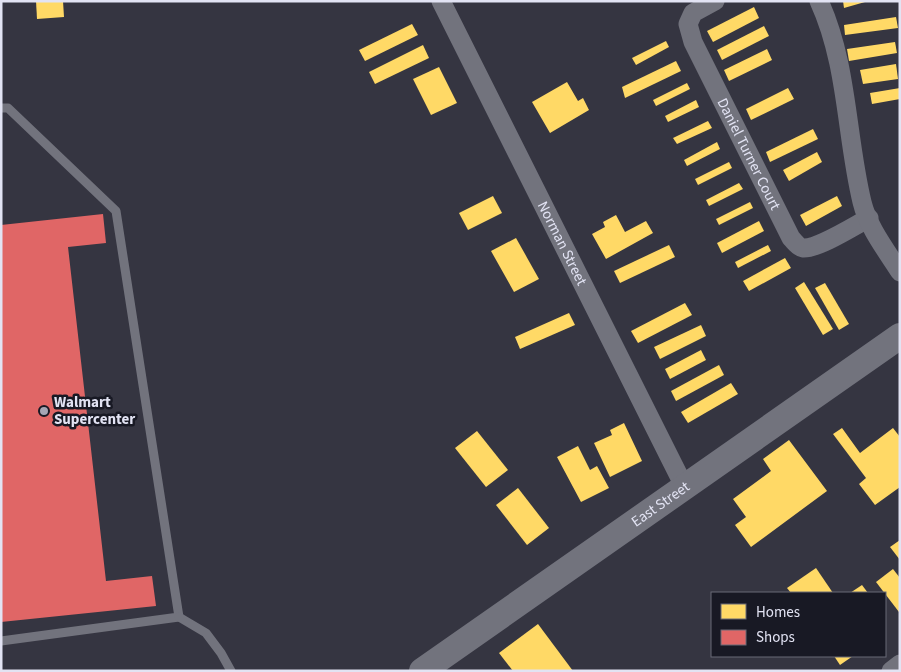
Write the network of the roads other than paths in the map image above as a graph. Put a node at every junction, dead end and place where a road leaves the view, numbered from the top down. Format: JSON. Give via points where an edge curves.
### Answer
{"nodes":[{"id":1,"x":441,"y":1,"type":"edge"},
{"id":2,"x":715,"y":1,"type":"edge"},
{"id":3,"x":819,"y":1,"type":"edge"},
{"id":4,"x":1,"y":108,"type":"edge"},
{"id":5,"x":868,"y":218,"type":"junction"},
{"id":6,"x":900,"y":272,"type":"edge"},
{"id":7,"x":900,"y":336,"type":"edge"},
{"id":8,"x":684,"y":486,"type":"junction"},
{"id":9,"x":179,"y":616,"type":"junction"},
{"id":10,"x":1,"y":640,"type":"edge"},
{"id":11,"x":900,"y":664,"type":"edge"},
{"id":12,"x":231,"y":671,"type":"edge"},
{"id":13,"x":422,"y":671,"type":"edge"},
{"id":14,"x":891,"y":671,"type":"edge"}],
"edges":[{"from":1,"to":8,"type":"street","name":"Norman Street"},
{"from":2,"to":5,"type":"street","name":"Daniel Turner Court","via":[[693,13],[688,24],[693,42],[791,238],[803,248],[816,246]]},
{"from":3,"to":5,"type":"street","via":[[836,50],[862,204]]},
{"from":4,"to":9,"type":"lane","via":[[8,108],[116,211]]},
{"from":5,"to":6,"type":"street"},
{"from":7,"to":8,"type":"street","name":"East Street"},
{"from":8,"to":13,"type":"street","name":"East Street"},
{"from":9,"to":10,"type":"lane"},
{"from":9,"to":12,"type":"lane","via":[[206,633]]},
{"from":11,"to":14,"type":"street"}]}
